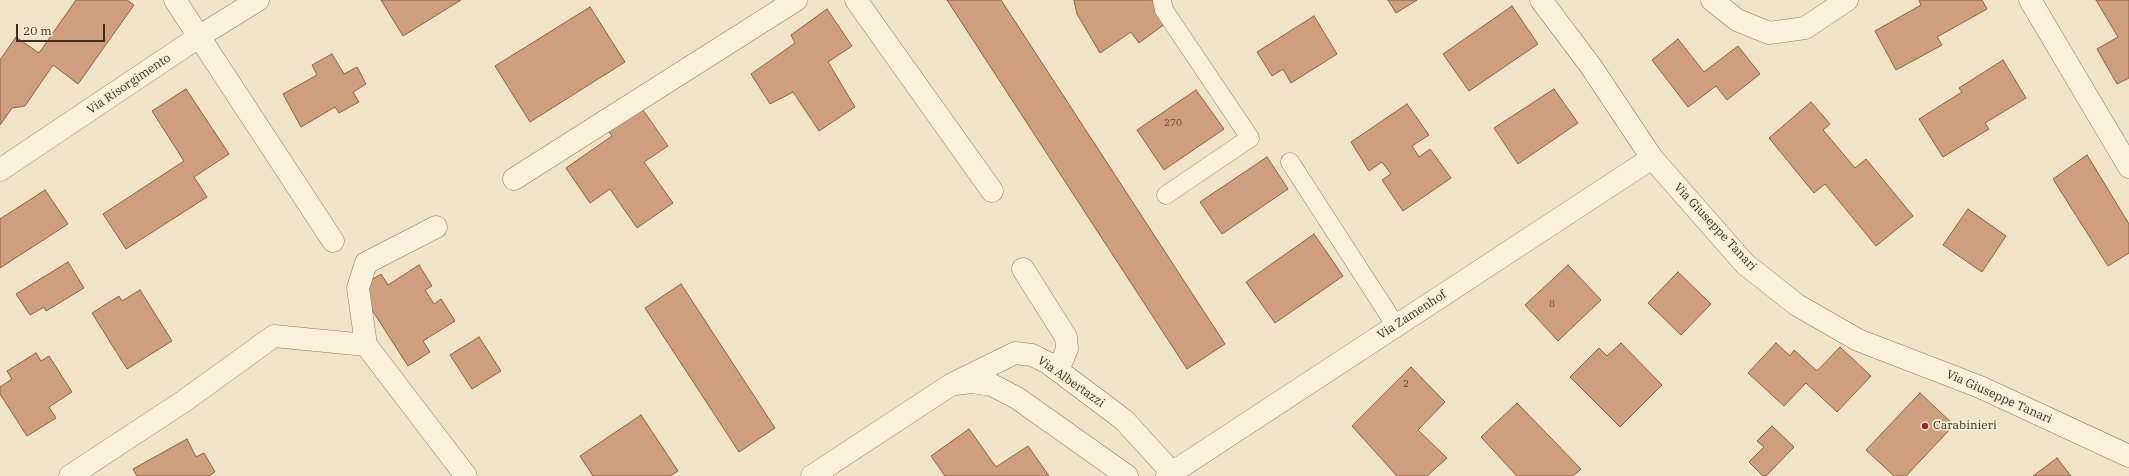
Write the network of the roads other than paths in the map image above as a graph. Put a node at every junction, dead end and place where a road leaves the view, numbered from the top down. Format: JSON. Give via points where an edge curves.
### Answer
{"nodes":[{"id":1,"x":175,"y":0,"type":"edge"},
{"id":2,"x":258,"y":0,"type":"edge"},
{"id":3,"x":796,"y":0,"type":"edge"},
{"id":4,"x":856,"y":0,"type":"edge"},
{"id":5,"x":1162,"y":0,"type":"edge"},
{"id":6,"x":1541,"y":0,"type":"edge"},
{"id":7,"x":1712,"y":0,"type":"edge"},
{"id":8,"x":1847,"y":0,"type":"edge"},
{"id":9,"x":2030,"y":0,"type":"edge"},
{"id":10,"x":200,"y":36,"type":"junction"},
{"id":11,"x":1652,"y":158,"type":"junction"},
{"id":12,"x":1290,"y":162,"type":"dead end"},
{"id":13,"x":2129,"y":167,"type":"edge"},
{"id":14,"x":0,"y":170,"type":"edge"},
{"id":15,"x":514,"y":179,"type":"dead end"},
{"id":16,"x":992,"y":191,"type":"dead end"},
{"id":17,"x":1166,"y":195,"type":"dead end"},
{"id":18,"x":436,"y":226,"type":"dead end"},
{"id":19,"x":333,"y":241,"type":"dead end"},
{"id":20,"x":1023,"y":269,"type":"dead end"},
{"id":21,"x":1396,"y":326,"type":"junction"},
{"id":22,"x":366,"y":345,"type":"junction"},
{"id":23,"x":1058,"y":370,"type":"junction"},
{"id":24,"x":952,"y":384,"type":"junction"},
{"id":25,"x":2129,"y":456,"type":"edge"},
{"id":26,"x":1171,"y":475,"type":"edge"},
{"id":27,"x":70,"y":476,"type":"edge"},
{"id":28,"x":466,"y":476,"type":"edge"},
{"id":29,"x":812,"y":476,"type":"edge"},
{"id":30,"x":1127,"y":476,"type":"edge"}],
"edges":[{"from":1,"to":10,"type":"street"},
{"from":2,"to":10,"type":"street","name":"Via Risorgimento"},
{"from":3,"to":15,"type":"street"},
{"from":4,"to":16,"type":"street"},
{"from":5,"to":17,"type":"lane","via":[[1164,10],[1250,138]]},
{"from":6,"to":11,"type":"street","name":"Via Giuseppe Tanari","via":[[1590,65]]},
{"from":7,"to":8,"type":"street","via":[[1737,20],[1769,33],[1805,28]]},
{"from":9,"to":13,"type":"street"},
{"from":10,"to":14,"type":"street","name":"Via Risorgimento"},
{"from":10,"to":19,"type":"street"},
{"from":11,"to":21,"type":"street","name":"Via Zamenhof"},
{"from":11,"to":25,"type":"street","name":"Via Giuseppe Tanari","via":[[1745,264],[1798,305],[1858,340],[1980,387]]},
{"from":12,"to":21,"type":"lane"},
{"from":18,"to":22,"type":"street","via":[[366,263],[358,288]]},
{"from":20,"to":23,"type":"street","via":[[1066,337],[1067,349]]},
{"from":21,"to":26,"type":"street","name":"Via Zamenhof"},
{"from":22,"to":27,"type":"street","via":[[274,336],[184,401]]},
{"from":22,"to":28,"type":"street"},
{"from":23,"to":24,"type":"street","name":"Via Albertazzi","via":[[1032,355],[1014,353]]},
{"from":23,"to":26,"type":"street","name":"Via Albertazzi","via":[[1124,420]]},
{"from":24,"to":29,"type":"street","name":"Via Albertazzi"},
{"from":24,"to":30,"type":"street","name":"Via Albertazzi","via":[[972,382],[992,385],[1017,398]]}]}
